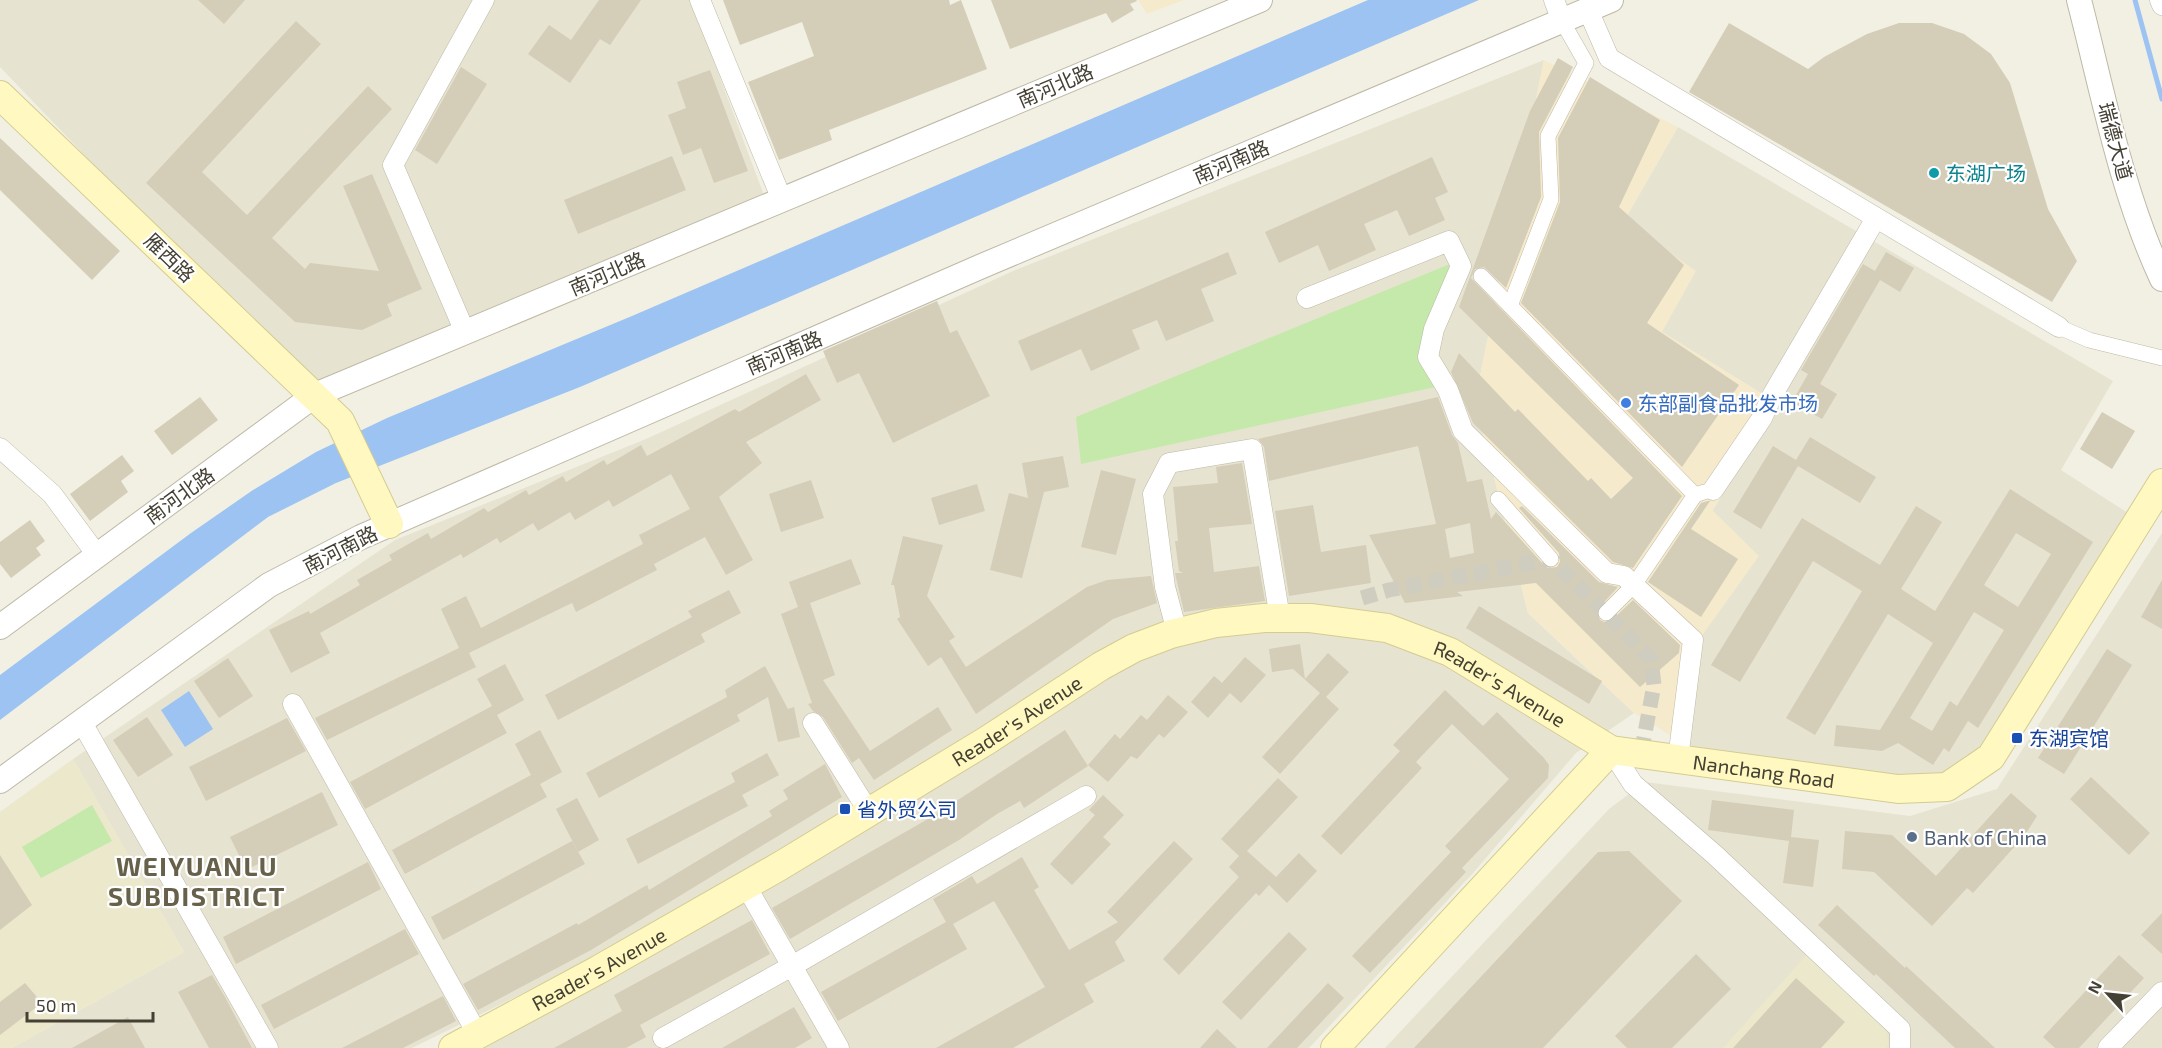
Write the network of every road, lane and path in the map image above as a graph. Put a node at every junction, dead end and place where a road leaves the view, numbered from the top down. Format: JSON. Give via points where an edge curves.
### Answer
{"nodes":[{"id":1,"x":484,"y":0,"type":"edge"},
{"id":2,"x":700,"y":0,"type":"edge"},
{"id":3,"x":1260,"y":0,"type":"edge"},
{"id":4,"x":1611,"y":0,"type":"edge"},
{"id":5,"x":2079,"y":0,"type":"edge"},
{"id":6,"x":2160,"y":0,"type":"edge"},
{"id":7,"x":2162,"y":5,"type":"edge"},
{"id":8,"x":1587,"y":10,"type":"junction"},
{"id":9,"x":1558,"y":11,"type":"edge"},
{"id":10,"x":0,"y":95,"type":"edge"},
{"id":11,"x":782,"y":200,"type":"junction"},
{"id":12,"x":1876,"y":218,"type":"junction"},
{"id":13,"x":1481,"y":276,"type":"dead end"},
{"id":14,"x":2162,"y":279,"type":"edge"},
{"id":15,"x":1307,"y":298,"type":"dead end"},
{"id":16,"x":1510,"y":306,"type":"junction"},
{"id":17,"x":2059,"y":327,"type":"joint"},
{"id":18,"x":465,"y":333,"type":"junction"},
{"id":19,"x":2162,"y":358,"type":"edge"},
{"id":20,"x":315,"y":395,"type":"junction"},
{"id":21,"x":0,"y":448,"type":"edge"},
{"id":22,"x":2162,"y":483,"type":"edge"},
{"id":23,"x":1704,"y":492,"type":"junction"},
{"id":24,"x":1497,"y":499,"type":"dead end"},
{"id":25,"x":389,"y":524,"type":"junction"},
{"id":26,"x":97,"y":555,"type":"junction"},
{"id":27,"x":1551,"y":559,"type":"dead end"},
{"id":28,"x":1634,"y":585,"type":"junction"},
{"id":29,"x":1606,"y":614,"type":"dead end"},
{"id":30,"x":1280,"y":618,"type":"junction"},
{"id":31,"x":0,"y":627,"type":"edge"},
{"id":32,"x":1177,"y":632,"type":"junction"},
{"id":33,"x":293,"y":704,"type":"dead end"},
{"id":34,"x":81,"y":721,"type":"junction"},
{"id":35,"x":813,"y":723,"type":"dead end"},
{"id":36,"x":1611,"y":750,"type":"junction"},
{"id":37,"x":1677,"y":759,"type":"junction"},
{"id":38,"x":0,"y":781,"type":"edge"},
{"id":39,"x":1086,"y":796,"type":"dead end"},
{"id":40,"x":869,"y":812,"type":"junction"},
{"id":41,"x":746,"y":886,"type":"junction"},
{"id":42,"x":792,"y":966,"type":"junction"},
{"id":43,"x":2162,"y":992,"type":"edge"},
{"id":44,"x":478,"y":1035,"type":"junction"},
{"id":45,"x":663,"y":1038,"type":"dead end"},
{"id":46,"x":268,"y":1048,"type":"edge"},
{"id":47,"x":453,"y":1048,"type":"edge"},
{"id":48,"x":840,"y":1048,"type":"edge"},
{"id":49,"x":1335,"y":1048,"type":"edge"},
{"id":50,"x":1900,"y":1048,"type":"edge"},
{"id":51,"x":2108,"y":1048,"type":"edge"}],
"edges":[{"from":1,"to":18,"type":"street","via":[[393,165]]},
{"from":2,"to":11,"type":"street"},
{"from":3,"to":11,"type":"street","name":"南河北路"},
{"from":4,"to":8,"type":"street","name":"南河南路"},
{"from":5,"to":14,"type":"street","name":"瑞德大道","via":[[2126,180],[2147,247]]},
{"from":6,"to":7,"type":"street"},
{"from":8,"to":9,"type":"street","name":"南河南路"},
{"from":8,"to":12,"type":"street","via":[[1609,58]]},
{"from":9,"to":16,"type":"street","via":[[1586,63],[1548,136],[1551,199]]},
{"from":9,"to":25,"type":"street","name":"南河南路"},
{"from":10,"to":20,"type":"main road","name":"雁西路"},
{"from":11,"to":18,"type":"street","name":"南河北路"},
{"from":12,"to":17,"type":"street"},
{"from":12,"to":23,"type":"street","via":[[1762,418]]},
{"from":13,"to":16,"type":"street"},
{"from":15,"to":28,"type":"street","via":[[1449,241],[1461,266],[1434,329],[1428,357],[1449,390],[1463,431],[1607,573],[1624,576]]},
{"from":16,"to":23,"type":"street"},
{"from":17,"to":19,"type":"street","via":[[2089,340]]},
{"from":18,"to":20,"type":"street","name":"南河北路"},
{"from":20,"to":25,"type":"main road","name":"雁西路","via":[[340,421]]},
{"from":20,"to":26,"type":"street","name":"南河北路"},
{"from":21,"to":26,"type":"street","via":[[52,494]]},
{"from":22,"to":37,"type":"main road","name":"Nanchang Road","via":[[1991,757],[1947,788],[1899,789]]},
{"from":23,"to":28,"type":"street"},
{"from":24,"to":27,"type":"street"},
{"from":25,"to":34,"type":"street","name":"南河南路","via":[[269,585]]},
{"from":26,"to":31,"type":"street","name":"南河北路"},
{"from":28,"to":29,"type":"street"},
{"from":28,"to":37,"type":"street","via":[[1693,640]]},
{"from":30,"to":32,"type":"main road","name":"Reader's Avenue","via":[[1216,623]]},
{"from":30,"to":32,"type":"street","via":[[1252,449],[1169,463],[1153,494],[1165,587]]},
{"from":30,"to":36,"type":"main road","name":"Reader's Avenue","via":[[1378,627],[1416,638],[1493,676]]},
{"from":32,"to":40,"type":"main road","name":"Reader's Avenue","via":[[1101,666]]},
{"from":33,"to":44,"type":"street"},
{"from":34,"to":38,"type":"street","name":"南河南路"},
{"from":34,"to":46,"type":"street"},
{"from":35,"to":40,"type":"street"},
{"from":36,"to":37,"type":"main road","name":"Nanchang Road"},
{"from":36,"to":49,"type":"main road"},
{"from":36,"to":50,"type":"street","via":[[1633,784],[1715,855],[1900,1029]]},
{"from":39,"to":42,"type":"street"},
{"from":40,"to":41,"type":"main road","name":"Reader's Avenue"},
{"from":41,"to":42,"type":"street"},
{"from":41,"to":44,"type":"main road","name":"Reader's Avenue"},
{"from":42,"to":45,"type":"street"},
{"from":42,"to":48,"type":"street"},
{"from":43,"to":51,"type":"street"},
{"from":44,"to":47,"type":"main road","name":"Reader's Avenue"}]}
